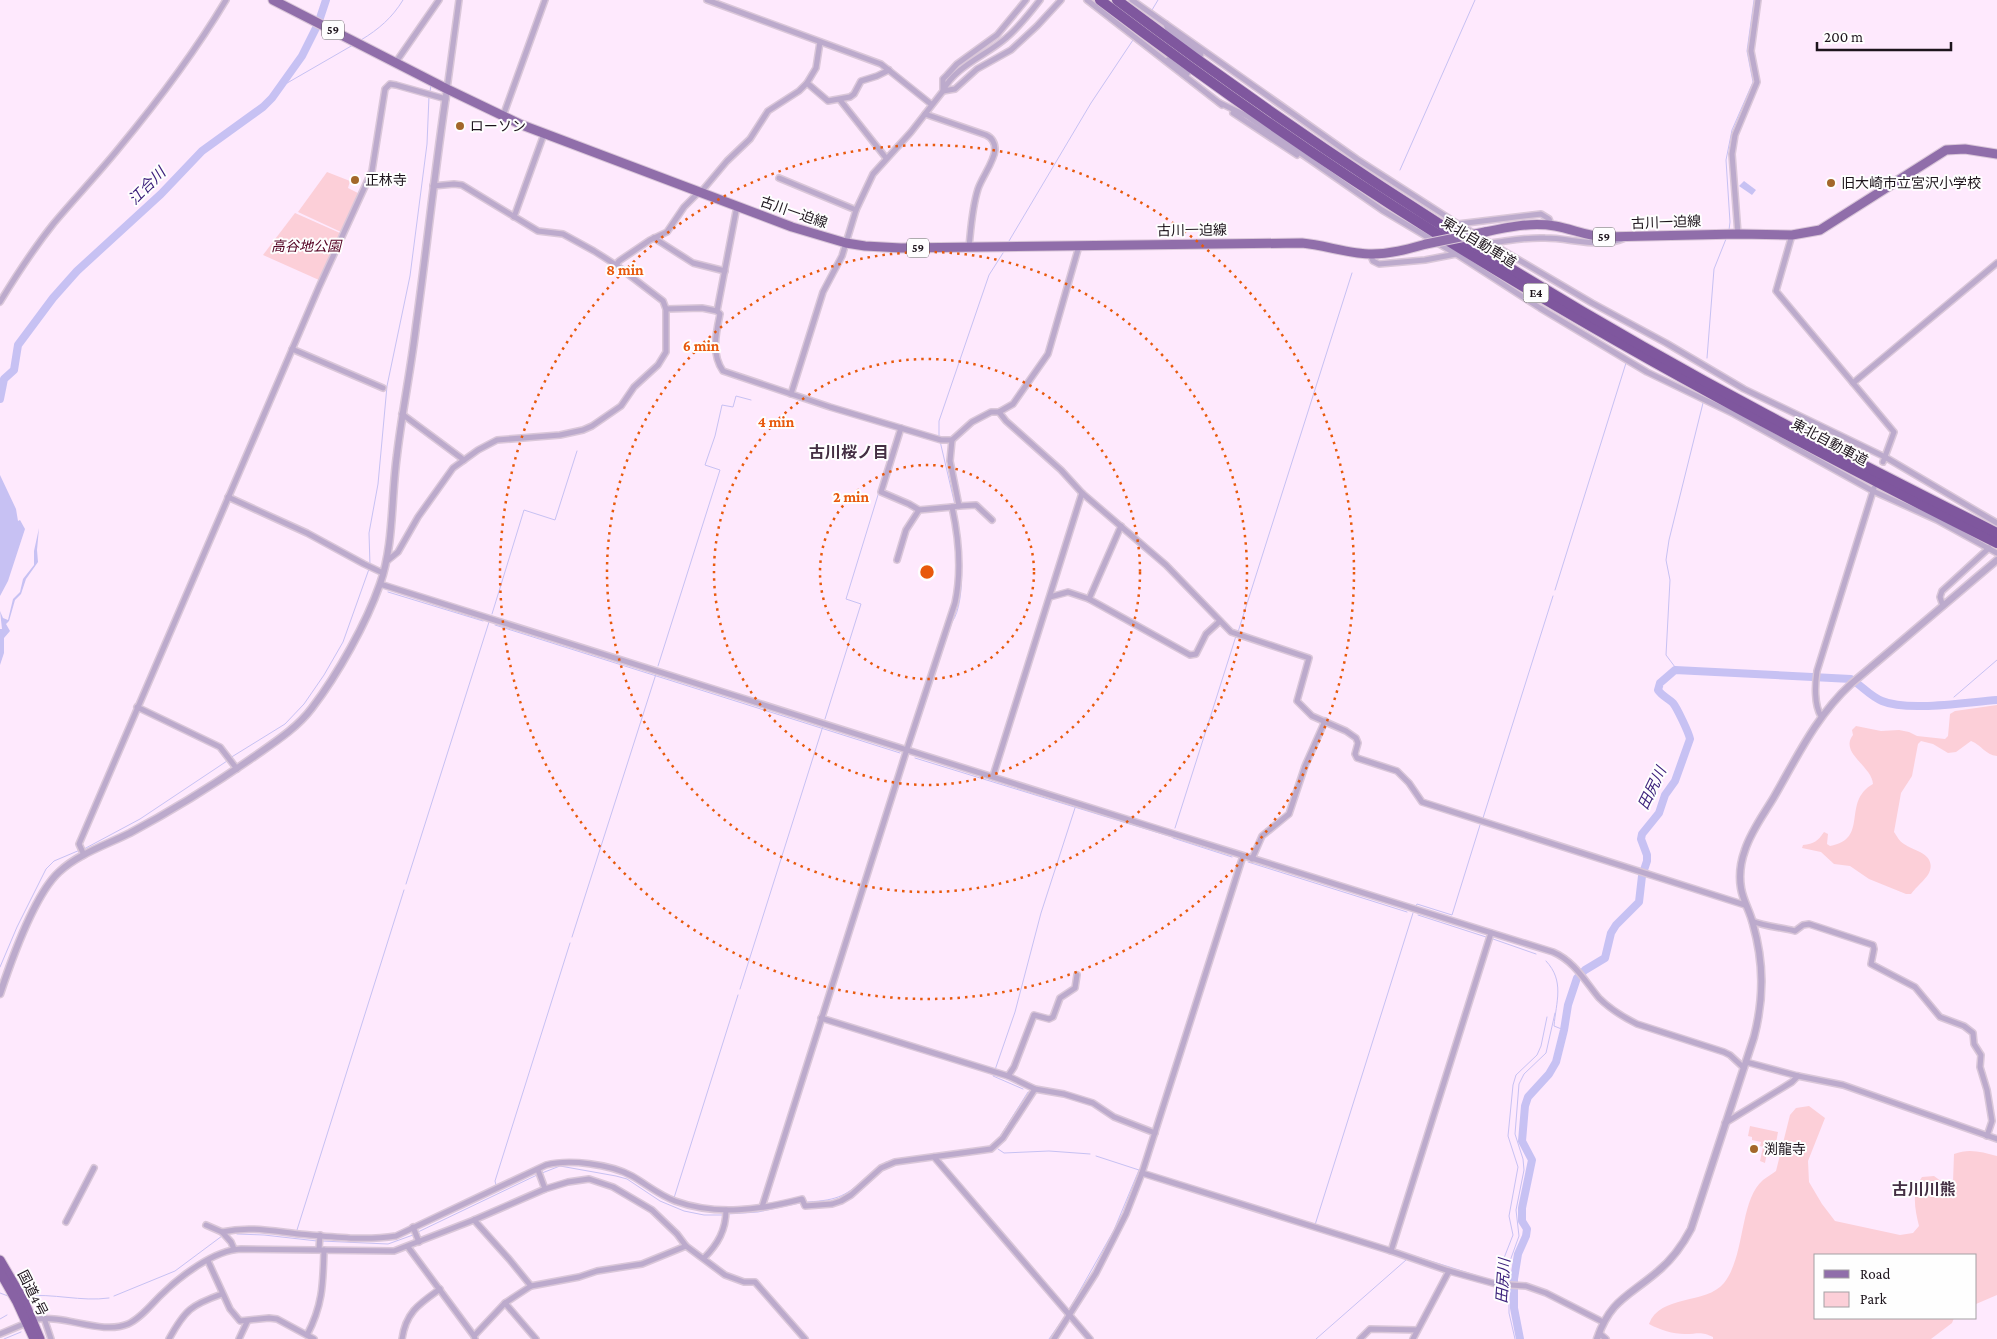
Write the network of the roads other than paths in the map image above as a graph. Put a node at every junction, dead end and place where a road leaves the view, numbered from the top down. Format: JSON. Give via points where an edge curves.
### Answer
{"nodes":[{"id":1,"x":226,"y":0,"type":"edge"},
{"id":2,"x":272,"y":0,"type":"edge"},
{"id":3,"x":439,"y":0,"type":"edge"},
{"id":4,"x":459,"y":0,"type":"edge"},
{"id":5,"x":545,"y":0,"type":"edge"},
{"id":6,"x":707,"y":0,"type":"edge"},
{"id":7,"x":1026,"y":0,"type":"edge"},
{"id":8,"x":1040,"y":0,"type":"edge"},
{"id":9,"x":1061,"y":0,"type":"edge"},
{"id":10,"x":1087,"y":0,"type":"edge"},
{"id":11,"x":1100,"y":0,"type":"edge"},
{"id":12,"x":1117,"y":0,"type":"edge"},
{"id":13,"x":1132,"y":0,"type":"edge"},
{"id":14,"x":1758,"y":0,"type":"edge"},
{"id":15,"x":1166,"y":24,"type":"junction"},
{"id":16,"x":820,"y":42,"type":"junction"},
{"id":17,"x":1148,"y":49,"type":"junction"},
{"id":18,"x":1200,"y":56,"type":"dead end"},
{"id":19,"x":394,"y":61,"type":"junction"},
{"id":20,"x":889,"y":70,"type":"junction"},
{"id":21,"x":1188,"y":72,"type":"dead end"},
{"id":22,"x":807,"y":83,"type":"junction"},
{"id":23,"x":1253,"y":85,"type":"junction"},
{"id":24,"x":447,"y":89,"type":"junction"},
{"id":25,"x":943,"y":91,"type":"junction"},
{"id":26,"x":446,"y":100,"type":"junction"},
{"id":27,"x":840,"y":100,"type":"junction"},
{"id":28,"x":1220,"y":103,"type":"junction"},
{"id":29,"x":931,"y":104,"type":"junction"},
{"id":30,"x":926,"y":114,"type":"junction"},
{"id":31,"x":503,"y":116,"type":"junction"},
{"id":32,"x":1320,"y":133,"type":"junction"},
{"id":33,"x":544,"y":134,"type":"junction"},
{"id":34,"x":1997,"y":154,"type":"edge"},
{"id":35,"x":886,"y":158,"type":"junction"},
{"id":36,"x":1308,"y":160,"type":"junction"},
{"id":37,"x":780,"y":178,"type":"dead end"},
{"id":38,"x":433,"y":186,"type":"junction"},
{"id":39,"x":700,"y":192,"type":"junction"},
{"id":40,"x":737,"y":206,"type":"junction"},
{"id":41,"x":856,"y":210,"type":"junction"},
{"id":42,"x":514,"y":217,"type":"junction"},
{"id":43,"x":1458,"y":224,"type":"junction"},
{"id":44,"x":1552,"y":226,"type":"junction"},
{"id":45,"x":1731,"y":234,"type":"junction"},
{"id":46,"x":1792,"y":235,"type":"junction"},
{"id":47,"x":1629,"y":237,"type":"junction"},
{"id":48,"x":654,"y":238,"type":"junction"},
{"id":49,"x":846,"y":243,"type":"junction"},
{"id":50,"x":1490,"y":244,"type":"junction"},
{"id":51,"x":969,"y":246,"type":"junction"},
{"id":52,"x":1079,"y":246,"type":"junction"},
{"id":53,"x":1370,"y":254,"type":"junction"},
{"id":54,"x":1456,"y":254,"type":"junction"},
{"id":55,"x":1997,"y":263,"type":"edge"},
{"id":56,"x":616,"y":266,"type":"junction"},
{"id":57,"x":725,"y":271,"type":"junction"},
{"id":58,"x":0,"y":302,"type":"edge"},
{"id":59,"x":666,"y":309,"type":"junction"},
{"id":60,"x":717,"y":311,"type":"junction"},
{"id":61,"x":292,"y":349,"type":"junction"},
{"id":62,"x":1853,"y":383,"type":"junction"},
{"id":63,"x":383,"y":388,"type":"dead end"},
{"id":64,"x":791,"y":394,"type":"junction"},
{"id":65,"x":1000,"y":412,"type":"junction"},
{"id":66,"x":402,"y":414,"type":"junction"},
{"id":67,"x":901,"y":428,"type":"junction"},
{"id":68,"x":952,"y":440,"type":"junction"},
{"id":69,"x":1884,"y":459,"type":"junction"},
{"id":70,"x":464,"y":460,"type":"junction"},
{"id":71,"x":1875,"y":483,"type":"dead end"},
{"id":72,"x":1873,"y":491,"type":"junction"},
{"id":73,"x":1082,"y":493,"type":"junction"},
{"id":74,"x":228,"y":498,"type":"junction"},
{"id":75,"x":955,"y":507,"type":"junction"},
{"id":76,"x":919,"y":510,"type":"junction"},
{"id":77,"x":992,"y":520,"type":"dead end"},
{"id":78,"x":1997,"y":523,"type":"edge"},
{"id":79,"x":1121,"y":526,"type":"junction"},
{"id":80,"x":1997,"y":532,"type":"edge"},
{"id":81,"x":1993,"y":546,"type":"edge"},
{"id":82,"x":1997,"y":552,"type":"edge"},
{"id":83,"x":897,"y":560,"type":"dead end"},
{"id":84,"x":1997,"y":560,"type":"edge"},
{"id":85,"x":387,"y":561,"type":"junction"},
{"id":86,"x":383,"y":573,"type":"junction"},
{"id":87,"x":380,"y":584,"type":"junction"},
{"id":88,"x":1050,"y":597,"type":"junction"},
{"id":89,"x":1089,"y":599,"type":"junction"},
{"id":90,"x":1943,"y":606,"type":"junction"},
{"id":91,"x":1220,"y":621,"type":"junction"},
{"id":92,"x":137,"y":707,"type":"junction"},
{"id":93,"x":1821,"y":716,"type":"junction"},
{"id":94,"x":1325,"y":721,"type":"junction"},
{"id":95,"x":907,"y":749,"type":"junction"},
{"id":96,"x":237,"y":769,"type":"junction"},
{"id":97,"x":993,"y":776,"type":"junction"},
{"id":98,"x":84,"y":855,"type":"junction"},
{"id":99,"x":1243,"y":856,"type":"junction"},
{"id":100,"x":1252,"y":859,"type":"junction"},
{"id":101,"x":1745,"y":904,"type":"junction"},
{"id":102,"x":1752,"y":921,"type":"junction"},
{"id":103,"x":1491,"y":933,"type":"junction"},
{"id":104,"x":1077,"y":976,"type":"dead end"},
{"id":105,"x":0,"y":994,"type":"edge"},
{"id":106,"x":823,"y":1019,"type":"junction"},
{"id":107,"x":1745,"y":1065,"type":"junction"},
{"id":108,"x":1008,"y":1076,"type":"junction"},
{"id":109,"x":1798,"y":1076,"type":"junction"},
{"id":110,"x":1035,"y":1089,"type":"junction"},
{"id":111,"x":1725,"y":1123,"type":"junction"},
{"id":112,"x":1155,"y":1133,"type":"junction"},
{"id":113,"x":1986,"y":1136,"type":"junction"},
{"id":114,"x":1997,"y":1140,"type":"edge"},
{"id":115,"x":934,"y":1157,"type":"junction"},
{"id":116,"x":94,"y":1168,"type":"dead end"},
{"id":117,"x":538,"y":1170,"type":"junction"},
{"id":118,"x":1142,"y":1173,"type":"junction"},
{"id":119,"x":545,"y":1189,"type":"junction"},
{"id":120,"x":762,"y":1207,"type":"junction"},
{"id":121,"x":726,"y":1210,"type":"junction"},
{"id":122,"x":474,"y":1220,"type":"junction"},
{"id":123,"x":66,"y":1222,"type":"dead end"},
{"id":124,"x":206,"y":1225,"type":"dead end"},
{"id":125,"x":413,"y":1227,"type":"junction"},
{"id":126,"x":222,"y":1232,"type":"junction"},
{"id":127,"x":320,"y":1235,"type":"junction"},
{"id":128,"x":419,"y":1242,"type":"junction"},
{"id":129,"x":686,"y":1246,"type":"junction"},
{"id":130,"x":408,"y":1247,"type":"junction"},
{"id":131,"x":234,"y":1249,"type":"junction"},
{"id":132,"x":321,"y":1249,"type":"junction"},
{"id":133,"x":1391,"y":1251,"type":"junction"},
{"id":134,"x":704,"y":1258,"type":"junction"},
{"id":135,"x":0,"y":1260,"type":"edge"},
{"id":136,"x":208,"y":1261,"type":"junction"},
{"id":137,"x":1449,"y":1271,"type":"junction"},
{"id":138,"x":4,"y":1274,"type":"edge"},
{"id":139,"x":531,"y":1286,"type":"junction"},
{"id":140,"x":440,"y":1289,"type":"junction"},
{"id":141,"x":222,"y":1294,"type":"junction"},
{"id":142,"x":20,"y":1302,"type":"junction"},
{"id":143,"x":505,"y":1303,"type":"junction"},
{"id":144,"x":1069,"y":1316,"type":"junction"},
{"id":145,"x":44,"y":1318,"type":"junction"},
{"id":146,"x":37,"y":1319,"type":"dead end"},
{"id":147,"x":247,"y":1322,"type":"junction"},
{"id":148,"x":1603,"y":1322,"type":"junction"},
{"id":149,"x":24,"y":1324,"type":"dead end"},
{"id":150,"x":1417,"y":1330,"type":"junction"},
{"id":151,"x":0,"y":1334,"type":"edge"},
{"id":152,"x":307,"y":1335,"type":"junction"},
{"id":153,"x":1598,"y":1336,"type":"edge"},
{"id":154,"x":474,"y":1338,"type":"edge"},
{"id":155,"x":34,"y":1339,"type":"edge"},
{"id":156,"x":40,"y":1339,"type":"edge"},
{"id":157,"x":51,"y":1339,"type":"edge"},
{"id":158,"x":169,"y":1339,"type":"edge"},
{"id":159,"x":239,"y":1339,"type":"edge"},
{"id":160,"x":314,"y":1339,"type":"edge"},
{"id":161,"x":402,"y":1339,"type":"edge"},
{"id":162,"x":536,"y":1339,"type":"edge"},
{"id":163,"x":805,"y":1339,"type":"edge"},
{"id":164,"x":1054,"y":1339,"type":"edge"},
{"id":165,"x":1090,"y":1339,"type":"edge"},
{"id":166,"x":1360,"y":1339,"type":"edge"},
{"id":167,"x":1413,"y":1339,"type":"edge"},
{"id":168,"x":1606,"y":1339,"type":"edge"}],
"edges":[{"from":1,"to":58,"type":"street","via":[[168,86],[54,224],[21,267]]},
{"from":2,"to":19,"type":"main road","number":"59"},
{"from":3,"to":19,"type":"street"},
{"from":4,"to":24,"type":"street"},
{"from":5,"to":31,"type":"street"},
{"from":6,"to":16,"type":"street"},
{"from":7,"to":25,"type":"street","via":[[997,35],[957,64],[944,79]]},
{"from":8,"to":25,"type":"street","via":[[1008,37],[958,73]]},
{"from":9,"to":25,"type":"street","via":[[1011,50],[976,69],[955,90]]},
{"from":10,"to":17,"type":"street"},
{"from":11,"to":81,"type":"highway","name":"東北自動車道","number":"E4","via":[[1316,155],[1434,232],[1715,396]]},
{"from":12,"to":80,"type":"highway","name":"東北自動車道","number":"E4","via":[[1336,157],[1498,260],[1767,415]]},
{"from":13,"to":15,"type":"street"},
{"from":14,"to":45,"type":"street","via":[[1751,51],[1757,82],[1735,134]]},
{"from":15,"to":18,"type":"street","via":[[1168,30]]},
{"from":15,"to":23,"type":"street"},
{"from":16,"to":20,"type":"street","via":[[881,64]]},
{"from":16,"to":22,"type":"street","via":[[816,68]]},
{"from":17,"to":21,"type":"street"},
{"from":17,"to":28,"type":"street"},
{"from":19,"to":24,"type":"main road","name":"古川一迫線","number":"59"},
{"from":20,"to":27,"type":"street","via":[[863,79],[854,94]]},
{"from":20,"to":29,"type":"street"},
{"from":22,"to":27,"type":"street","via":[[828,101]]},
{"from":22,"to":39,"type":"street","via":[[768,111],[750,139],[726,160]]},
{"from":23,"to":32,"type":"street"},
{"from":23,"to":32,"type":"street","via":[[1257,92],[1284,113]]},
{"from":24,"to":26,"type":"street"},
{"from":24,"to":31,"type":"main road","name":"古川一迫線","number":"59"},
{"from":25,"to":29,"type":"street"},
{"from":26,"to":38,"type":"street"},
{"from":26,"to":61,"type":"street","via":[[396,85],[390,84],[385,89],[372,171]]},
{"from":27,"to":35,"type":"street"},
{"from":28,"to":36,"type":"street"},
{"from":28,"to":36,"type":"street","via":[[1247,116]]},
{"from":29,"to":30,"type":"street"},
{"from":30,"to":35,"type":"street"},
{"from":30,"to":51,"type":"street","via":[[986,135],[995,147],[975,199]]},
{"from":31,"to":33,"type":"main road","name":"古川一迫線","number":"59"},
{"from":32,"to":43,"type":"street"},
{"from":33,"to":39,"type":"main road","name":"古川一迫線","number":"59"},
{"from":33,"to":42,"type":"street"},
{"from":34,"to":46,"type":"main road","name":"古川一迫線","number":"59","via":[[1946,150],[1820,230]]},
{"from":35,"to":41,"type":"street","via":[[873,174]]},
{"from":36,"to":54,"type":"street","via":[[1382,210]]},
{"from":37,"to":41,"type":"street"},
{"from":38,"to":42,"type":"street","via":[[462,185]]},
{"from":38,"to":66,"type":"street"},
{"from":39,"to":40,"type":"main road","name":"古川一迫線","number":"59"},
{"from":39,"to":48,"type":"street","via":[[684,207],[667,232]]},
{"from":40,"to":49,"type":"main road","name":"古川一迫線","number":"59"},
{"from":40,"to":57,"type":"street"},
{"from":41,"to":49,"type":"street"},
{"from":42,"to":56,"type":"street","via":[[542,232],[569,237]]},
{"from":43,"to":44,"type":"street","via":[[1541,214],[1549,219]]},
{"from":43,"to":50,"type":"street"},
{"from":44,"to":47,"type":"main road","name":"古川一迫線","number":"59","via":[[1592,236]]},
{"from":44,"to":53,"type":"main road","name":"古川一迫線","number":"59","bridge":true,"via":[[1525,225],[1398,252]]},
{"from":45,"to":46,"type":"main road","name":"古川一迫線","number":"59"},
{"from":45,"to":47,"type":"main road","name":"古川一迫線","number":"59"},
{"from":46,"to":62,"type":"street","via":[[1776,292]]},
{"from":47,"to":50,"type":"street","via":[[1600,244],[1543,238]]},
{"from":48,"to":56,"type":"street"},
{"from":48,"to":57,"type":"street","via":[[693,263]]},
{"from":49,"to":51,"type":"main road","name":"古川一迫線","number":"59","via":[[901,248]]},
{"from":49,"to":64,"type":"street","via":[[823,292]]},
{"from":50,"to":69,"type":"street","via":[[1744,389]]},
{"from":51,"to":52,"type":"main road","name":"古川一迫線","number":"59"},
{"from":52,"to":53,"type":"main road","name":"古川一迫線","number":"59","via":[[1302,243]]},
{"from":52,"to":65,"type":"street","via":[[1048,354],[1013,404]]},
{"from":53,"to":54,"type":"street","via":[[1372,261],[1379,264]]},
{"from":54,"to":72,"type":"street","via":[[1647,372],[1734,414]]},
{"from":55,"to":62,"type":"street"},
{"from":56,"to":59,"type":"street","via":[[662,299]]},
{"from":57,"to":60,"type":"street"},
{"from":59,"to":60,"type":"street"},
{"from":59,"to":70,"type":"street","via":[[667,344],[663,359],[616,410],[592,426],[573,433],[496,440]]},
{"from":60,"to":64,"type":"street","via":[[720,314],[715,345],[723,371]]},
{"from":61,"to":63,"type":"street"},
{"from":61,"to":74,"type":"street"},
{"from":62,"to":69,"type":"street","via":[[1894,432]]},
{"from":64,"to":67,"type":"street"},
{"from":65,"to":68,"type":"street","via":[[990,412],[972,422]]},
{"from":65,"to":73,"type":"street"},
{"from":66,"to":70,"type":"street"},
{"from":66,"to":85,"type":"street"},
{"from":67,"to":68,"type":"street"},
{"from":67,"to":76,"type":"street","via":[[881,492]]},
{"from":68,"to":75,"type":"street","via":[[950,461]]},
{"from":69,"to":78,"type":"street"},
{"from":70,"to":85,"type":"street","via":[[442,482],[398,552]]},
{"from":71,"to":72,"type":"street"},
{"from":72,"to":81,"type":"street"},
{"from":72,"to":93,"type":"street","via":[[1816,677]]},
{"from":73,"to":79,"type":"street"},
{"from":73,"to":88,"type":"street"},
{"from":74,"to":86,"type":"street","via":[[307,533]]},
{"from":74,"to":92,"type":"street"},
{"from":75,"to":76,"type":"street"},
{"from":75,"to":77,"type":"street","via":[[976,505]]},
{"from":75,"to":95,"type":"street","via":[[959,549],[957,593]]},
{"from":76,"to":83,"type":"street","via":[[906,530]]},
{"from":79,"to":89,"type":"street"},
{"from":79,"to":91,"type":"street","via":[[1166,565]]},
{"from":81,"to":82,"type":"street"},
{"from":81,"to":90,"type":"street","via":[[1942,591]]},
{"from":84,"to":90,"type":"street"},
{"from":85,"to":86,"type":"street"},
{"from":86,"to":87,"type":"street"},
{"from":87,"to":95,"type":"street"},
{"from":87,"to":96,"type":"street","via":[[359,631],[312,708],[286,734]]},
{"from":88,"to":89,"type":"street","via":[[1068,592]]},
{"from":88,"to":97,"type":"street"},
{"from":89,"to":91,"type":"street","via":[[1190,655],[1196,654],[1206,634]]},
{"from":90,"to":93,"type":"street","via":[[1852,684]]},
{"from":91,"to":94,"type":"street","via":[[1236,635],[1309,658],[1297,701],[1310,715]]},
{"from":92,"to":96,"type":"street","via":[[220,747]]},
{"from":92,"to":98,"type":"street","via":[[79,844]]},
{"from":93,"to":101,"type":"street","via":[[1744,851],[1740,874]]},
{"from":94,"to":100,"type":"street","via":[[1289,814],[1262,836]]},
{"from":94,"to":101,"type":"street","via":[[1356,738],[1357,758],[1397,770],[1426,804]]},
{"from":95,"to":97,"type":"street"},
{"from":95,"to":106,"type":"street"},
{"from":96,"to":98,"type":"street","via":[[132,832]]},
{"from":97,"to":99,"type":"street"},
{"from":98,"to":105,"type":"street","via":[[57,873],[45,889],[15,952]]},
{"from":99,"to":100,"type":"street"},
{"from":99,"to":112,"type":"street"},
{"from":100,"to":103,"type":"street"},
{"from":101,"to":102,"type":"street"},
{"from":102,"to":107,"type":"street","via":[[1763,975],[1762,996]]},
{"from":102,"to":113,"type":"street","via":[[1795,932],[1808,924],[1873,945],[1871,964],[1911,984],[1940,1017],[1973,1033],[1974,1044],[1981,1055],[1980,1067],[1992,1120]]},
{"from":103,"to":107,"type":"street","via":[[1562,956],[1600,999],[1624,1018],[1724,1052]]},
{"from":103,"to":133,"type":"street"},
{"from":104,"to":108,"type":"street","via":[[1075,988],[1060,998],[1052,1017],[1034,1015]]},
{"from":106,"to":108,"type":"street"},
{"from":106,"to":120,"type":"street"},
{"from":107,"to":109,"type":"street"},
{"from":107,"to":111,"type":"street"},
{"from":108,"to":110,"type":"street"},
{"from":109,"to":111,"type":"street"},
{"from":109,"to":113,"type":"street","via":[[1843,1085]]},
{"from":110,"to":112,"type":"street","via":[[1093,1103],[1114,1117]]},
{"from":110,"to":115,"type":"street","via":[[998,1145],[986,1150]]},
{"from":111,"to":148,"type":"street","via":[[1682,1246],[1657,1272],[1619,1300]]},
{"from":112,"to":118,"type":"street"},
{"from":113,"to":114,"type":"street"},
{"from":115,"to":120,"type":"street","via":[[887,1165],[851,1195],[832,1204],[805,1206],[802,1199]]},
{"from":115,"to":144,"type":"street"},
{"from":116,"to":123,"type":"street"},
{"from":117,"to":119,"type":"street"},
{"from":117,"to":121,"type":"street","via":[[546,1165],[568,1162],[617,1170],[673,1200]]},
{"from":117,"to":125,"type":"street"},
{"from":118,"to":133,"type":"street"},
{"from":118,"to":144,"type":"street","via":[[1111,1245]]},
{"from":119,"to":122,"type":"street"},
{"from":119,"to":129,"type":"street","via":[[579,1180],[600,1181],[652,1210]]},
{"from":120,"to":121,"type":"street"},
{"from":121,"to":134,"type":"street","via":[[723,1234]]},
{"from":122,"to":128,"type":"street"},
{"from":122,"to":139,"type":"street"},
{"from":124,"to":126,"type":"street"},
{"from":125,"to":127,"type":"street","via":[[385,1238]]},
{"from":125,"to":128,"type":"street"},
{"from":126,"to":127,"type":"street","via":[[261,1229]]},
{"from":126,"to":131,"type":"street"},
{"from":127,"to":132,"type":"street"},
{"from":128,"to":130,"type":"street"},
{"from":129,"to":134,"type":"street"},
{"from":129,"to":139,"type":"street","via":[[647,1262]]},
{"from":130,"to":132,"type":"street","via":[[383,1253]]},
{"from":130,"to":140,"type":"street"},
{"from":131,"to":132,"type":"street"},
{"from":131,"to":136,"type":"street"},
{"from":132,"to":152,"type":"street","via":[[323,1290],[318,1312]]},
{"from":133,"to":137,"type":"street"},
{"from":134,"to":163,"type":"street","via":[[726,1275],[744,1282],[755,1282]]},
{"from":135,"to":138,"type":"highway","name":"国道4号"},
{"from":136,"to":141,"type":"street"},
{"from":136,"to":145,"type":"street","via":[[195,1267],[133,1322],[110,1327]]},
{"from":137,"to":148,"type":"street","via":[[1496,1284],[1519,1285],[1546,1294]]},
{"from":137,"to":150,"type":"street"},
{"from":138,"to":142,"type":"highway","name":"国道4号"},
{"from":139,"to":143,"type":"street"},
{"from":140,"to":154,"type":"street"},
{"from":140,"to":161,"type":"street","via":[[413,1309]]},
{"from":141,"to":147,"type":"street","via":[[240,1321]]},
{"from":141,"to":158,"type":"street","via":[[188,1310]]},
{"from":142,"to":155,"type":"highway","name":"国道4号"},
{"from":142,"to":156,"type":"highway","name":"国道4号"},
{"from":143,"to":154,"type":"street"},
{"from":143,"to":162,"type":"street"},
{"from":144,"to":164,"type":"street"},
{"from":144,"to":165,"type":"street"},
{"from":145,"to":146,"type":"street"},
{"from":145,"to":157,"type":"street"},
{"from":147,"to":152,"type":"street","via":[[261,1318],[277,1319]]},
{"from":147,"to":159,"type":"street"},
{"from":148,"to":153,"type":"street"},
{"from":149,"to":151,"type":"street"},
{"from":150,"to":166,"type":"street","via":[[1370,1329]]},
{"from":150,"to":167,"type":"street"},
{"from":152,"to":160,"type":"street"},
{"from":153,"to":168,"type":"street"}]}
